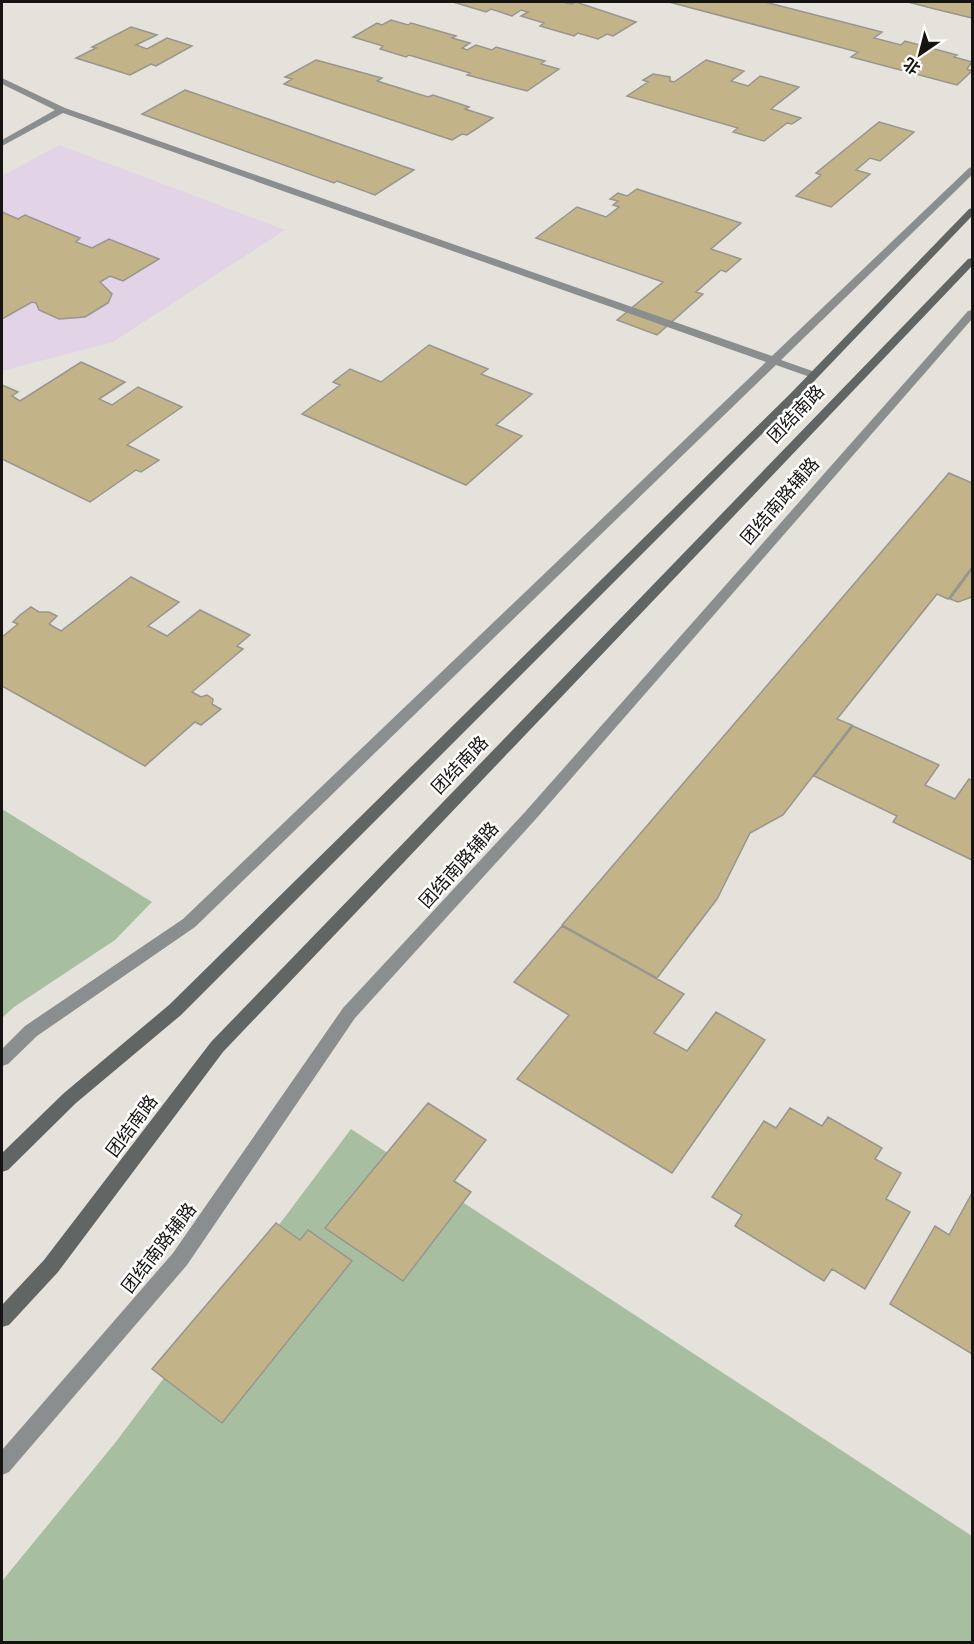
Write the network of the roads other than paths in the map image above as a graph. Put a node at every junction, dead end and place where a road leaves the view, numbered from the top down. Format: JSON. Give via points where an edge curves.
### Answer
{"nodes":[{"id":1,"x":2,"y":81,"type":"edge"},
{"id":2,"x":62,"y":110,"type":"junction"},
{"id":3,"x":2,"y":143,"type":"edge"},
{"id":4,"x":972,"y":170,"type":"edge"},
{"id":5,"x":972,"y":211,"type":"edge"},
{"id":6,"x":972,"y":261,"type":"edge"},
{"id":7,"x":972,"y":313,"type":"edge"},
{"id":8,"x":773,"y":361,"type":"junction"},
{"id":9,"x":814,"y":375,"type":"junction"},
{"id":10,"x":2,"y":1059,"type":"edge"},
{"id":11,"x":2,"y":1164,"type":"edge"},
{"id":12,"x":2,"y":1318,"type":"edge"},
{"id":13,"x":2,"y":1465,"type":"edge"}],
"edges":[{"from":1,"to":2,"type":"street"},
{"from":2,"to":3,"type":"street"},
{"from":2,"to":8,"type":"street"},
{"from":4,"to":8,"type":"street"},
{"from":5,"to":9,"type":"main road","name":"团结南路"},
{"from":6,"to":12,"type":"main road","name":"团结南路","via":[[217,1047],[51,1266]]},
{"from":7,"to":13,"type":"street","name":"团结南路辅路","via":[[530,816],[349,1013],[180,1259]]},
{"from":8,"to":9,"type":"street"},
{"from":8,"to":10,"type":"street","via":[[189,923],[31,1031]]},
{"from":9,"to":11,"type":"main road","name":"团结南路","via":[[175,1010],[70,1098]]}]}
